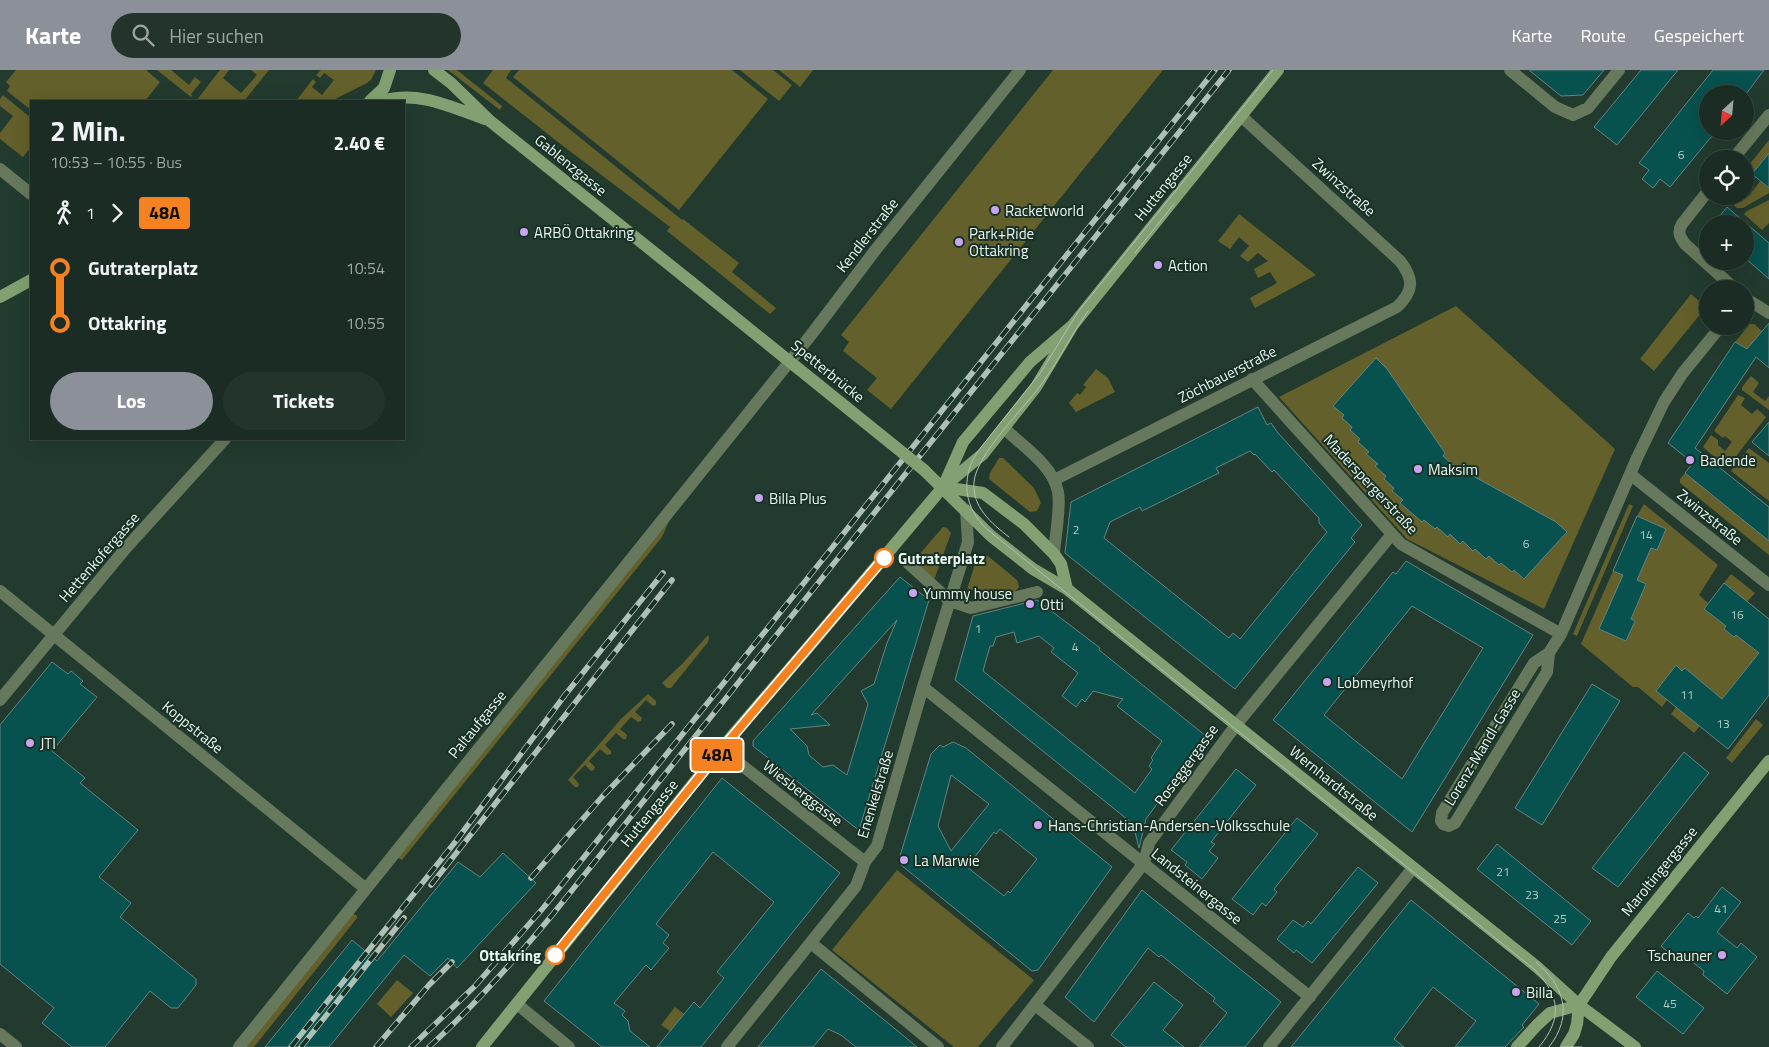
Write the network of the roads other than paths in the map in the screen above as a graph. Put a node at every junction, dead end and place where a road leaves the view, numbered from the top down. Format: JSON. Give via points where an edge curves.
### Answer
{"nodes":[{"id":1,"x":390,"y":70,"type":"edge"},
{"id":2,"x":434,"y":70,"type":"edge"},
{"id":3,"x":1020,"y":70,"type":"edge"},
{"id":4,"x":1278,"y":70,"type":"edge"},
{"id":5,"x":1510,"y":70,"type":"edge"},
{"id":6,"x":1619,"y":70,"type":"edge"},
{"id":7,"x":371,"y":100,"type":"edge"},
{"id":8,"x":387,"y":100,"type":"edge"},
{"id":9,"x":1769,"y":114,"type":"edge"},
{"id":10,"x":1241,"y":116,"type":"junction"},
{"id":11,"x":490,"y":121,"type":"junction"},
{"id":12,"x":1741,"y":150,"type":"edge"},
{"id":13,"x":0,"y":169,"type":"edge"},
{"id":14,"x":30,"y":193,"type":"edge"},
{"id":15,"x":1699,"y":202,"type":"edge"},
{"id":16,"x":1725,"y":280,"type":"edge"},
{"id":17,"x":30,"y":281,"type":"edge"},
{"id":18,"x":690,"y":282,"type":"joint"},
{"id":19,"x":1409,"y":291,"type":"joint"},
{"id":20,"x":0,"y":297,"type":"edge"},
{"id":21,"x":1754,"y":304,"type":"edge"},
{"id":22,"x":1769,"y":313,"type":"edge"},
{"id":23,"x":1073,"y":325,"type":"junction"},
{"id":24,"x":1714,"y":335,"type":"edge"},
{"id":25,"x":1252,"y":379,"type":"junction"},
{"id":26,"x":742,"y":421,"type":"joint"},
{"id":27,"x":1004,"y":428,"type":"junction"},
{"id":28,"x":225,"y":440,"type":"edge"},
{"id":29,"x":1630,"y":474,"type":"junction"},
{"id":30,"x":1054,"y":480,"type":"junction"},
{"id":31,"x":944,"y":487,"type":"junction"},
{"id":32,"x":966,"y":510,"type":"junction"},
{"id":33,"x":1392,"y":534,"type":"junction"},
{"id":34,"x":1054,"y":554,"type":"junction"},
{"id":35,"x":908,"y":563,"type":"dead end"},
{"id":36,"x":1769,"y":585,"type":"edge"},
{"id":37,"x":1067,"y":589,"type":"junction"},
{"id":38,"x":0,"y":591,"type":"edge"},
{"id":39,"x":1037,"y":592,"type":"dead end"},
{"id":40,"x":950,"y":601,"type":"junction"},
{"id":41,"x":54,"y":634,"type":"junction"},
{"id":42,"x":1561,"y":634,"type":"junction"},
{"id":43,"x":1549,"y":653,"type":"junction"},
{"id":44,"x":923,"y":687,"type":"junction"},
{"id":45,"x":0,"y":700,"type":"edge"},
{"id":46,"x":1236,"y":724,"type":"junction"},
{"id":47,"x":721,"y":750,"type":"junction"},
{"id":48,"x":1769,"y":761,"type":"edge"},
{"id":49,"x":865,"y":862,"type":"junction"},
{"id":50,"x":1144,"y":863,"type":"junction"},
{"id":51,"x":1413,"y":868,"type":"junction"},
{"id":52,"x":366,"y":889,"type":"junction"},
{"id":53,"x":811,"y":943,"type":"junction"},
{"id":54,"x":1310,"y":997,"type":"junction"},
{"id":55,"x":517,"y":1004,"type":"junction"},
{"id":56,"x":1035,"y":1005,"type":"junction"},
{"id":57,"x":1579,"y":1005,"type":"junction"},
{"id":58,"x":0,"y":1034,"type":"edge"},
{"id":59,"x":16,"y":1047,"type":"edge"},
{"id":60,"x":239,"y":1047,"type":"edge"},
{"id":61,"x":482,"y":1047,"type":"edge"},
{"id":62,"x":569,"y":1047,"type":"edge"},
{"id":63,"x":727,"y":1047,"type":"edge"},
{"id":64,"x":938,"y":1047,"type":"edge"},
{"id":65,"x":1002,"y":1047,"type":"edge"},
{"id":66,"x":1088,"y":1047,"type":"edge"},
{"id":67,"x":1269,"y":1047,"type":"edge"},
{"id":68,"x":1517,"y":1047,"type":"edge"},
{"id":69,"x":1566,"y":1047,"type":"edge"},
{"id":70,"x":1635,"y":1047,"type":"edge"}],
"edges":[{"from":1,"to":7,"type":"main road","via":[[384,88]]},
{"from":2,"to":11,"type":"main road","name":"Gablenzgasse"},
{"from":3,"to":26,"type":"street","name":"Kendlerstraße"},
{"from":4,"to":10,"type":"main road","name":"Huttengasse"},
{"from":5,"to":6,"type":"street","via":[[1555,107],[1573,115],[1588,108]]},
{"from":8,"to":11,"type":"main road","via":[[421,98]]},
{"from":9,"to":12,"type":"street"},
{"from":10,"to":19,"type":"street","name":"Zwinzstraße","via":[[1400,261],[1408,271]]},
{"from":10,"to":23,"type":"main road","name":"Huttengasse"},
{"from":11,"to":18,"type":"main road","name":"Gablenzgasse"},
{"from":13,"to":14,"type":"street"},
{"from":15,"to":16,"type":"street","via":[[1682,224],[1680,237]]},
{"from":17,"to":20,"type":"main road"},
{"from":18,"to":31,"type":"main road","name":"Spetterbrücke","bridge":true},
{"from":19,"to":25,"type":"street","name":"Zöchbauerstraße","via":[[1397,307]]},
{"from":21,"to":22,"type":"street"},
{"from":23,"to":27,"type":"main road","name":"Huttengasse","via":[[1040,381]]},
{"from":23,"to":31,"type":"main road","name":"Huttengasse","via":[[1030,362],[963,442]]},
{"from":24,"to":29,"type":"street","name":"Lorenz-Mandl-Gasse","via":[[1664,402]]},
{"from":25,"to":30,"type":"street","name":"Zöchbauerstraße"},
{"from":25,"to":33,"type":"street","name":"Maderspergerstraße"},
{"from":26,"to":52,"type":"street","name":"Paltaufgasse"},
{"from":27,"to":30,"type":"street","via":[[1045,466]]},
{"from":27,"to":31,"type":"main road","name":"Huttengasse","via":[[982,454]]},
{"from":28,"to":41,"type":"street","name":"Hettenkofergasse","via":[[126,548]]},
{"from":29,"to":36,"type":"street","name":"Zwinzstraße"},
{"from":29,"to":42,"type":"street","name":"Lorenz-Mandl-Gasse"},
{"from":30,"to":34,"type":"street","via":[[1058,501]]},
{"from":31,"to":32,"type":"main road","name":"Wernhardtstraße"},
{"from":31,"to":34,"type":"main road","via":[[983,493],[1024,524]]},
{"from":31,"to":47,"type":"main road","name":"Huttengasse"},
{"from":32,"to":37,"type":"main road","name":"Wernhardtstraße","via":[[1013,554]]},
{"from":32,"to":40,"type":"street","name":"Enenkelstraße","via":[[968,542]]},
{"from":33,"to":42,"type":"street","name":"Maderspergerstraße","via":[[1401,544]]},
{"from":33,"to":46,"type":"street","name":"Roseggergasse"},
{"from":34,"to":37,"type":"main road","via":[[1061,564]]},
{"from":35,"to":40,"type":"street"},
{"from":37,"to":46,"type":"main road","name":"Wernhardtstraße"},
{"from":38,"to":41,"type":"street","name":"Koppstraße"},
{"from":39,"to":40,"type":"street","via":[[971,608]]},
{"from":40,"to":44,"type":"street","name":"Enenkelstraße"},
{"from":41,"to":45,"type":"street","name":"Hettenkofergasse"},
{"from":41,"to":52,"type":"street","name":"Koppstraße"},
{"from":42,"to":43,"type":"street","name":"Lorenz-Mandl-Gasse"},
{"from":43,"to":43,"type":"street","name":"Lorenz-Mandl-Gasse","via":[[1534,663],[1529,671],[1442,813],[1444,824],[1455,823],[1460,815],[1547,672]]},
{"from":44,"to":49,"type":"street","name":"Enenkelstraße","via":[[880,839]]},
{"from":44,"to":50,"type":"street","name":"Landsteinergasse"},
{"from":46,"to":50,"type":"street","name":"Roseggergasse","via":[[1149,843]]},
{"from":46,"to":51,"type":"main road","name":"Wernhardtstraße"},
{"from":47,"to":49,"type":"street","name":"Wiesberggasse"},
{"from":47,"to":55,"type":"main road","name":"Huttengasse"},
{"from":48,"to":57,"type":"main road","name":"Maroltingergasse","via":[[1611,957]]},
{"from":49,"to":53,"type":"street","name":"Enenkelstraße","via":[[856,886]]},
{"from":50,"to":54,"type":"street","name":"Landsteinergasse"},
{"from":50,"to":56,"type":"street","name":"Roseggergasse"},
{"from":51,"to":54,"type":"street"},
{"from":51,"to":57,"type":"main road","name":"Wernhardtstraße","via":[[1537,967]]},
{"from":52,"to":60,"type":"street","name":"Paltaufgasse"},
{"from":53,"to":63,"type":"street","name":"Enenkelstraße"},
{"from":53,"to":64,"type":"street"},
{"from":54,"to":67,"type":"street"},
{"from":55,"to":61,"type":"main road","name":"Huttengasse"},
{"from":55,"to":62,"type":"street"},
{"from":56,"to":65,"type":"street","name":"Roseggergasse"},
{"from":56,"to":66,"type":"street"},
{"from":57,"to":68,"type":"main road","via":[[1550,1013]]},
{"from":57,"to":69,"type":"main road","name":"Maroltingergasse","via":[[1574,1034]]},
{"from":57,"to":70,"type":"main road","name":"Wernhardtstraße"},
{"from":58,"to":59,"type":"street"}]}
